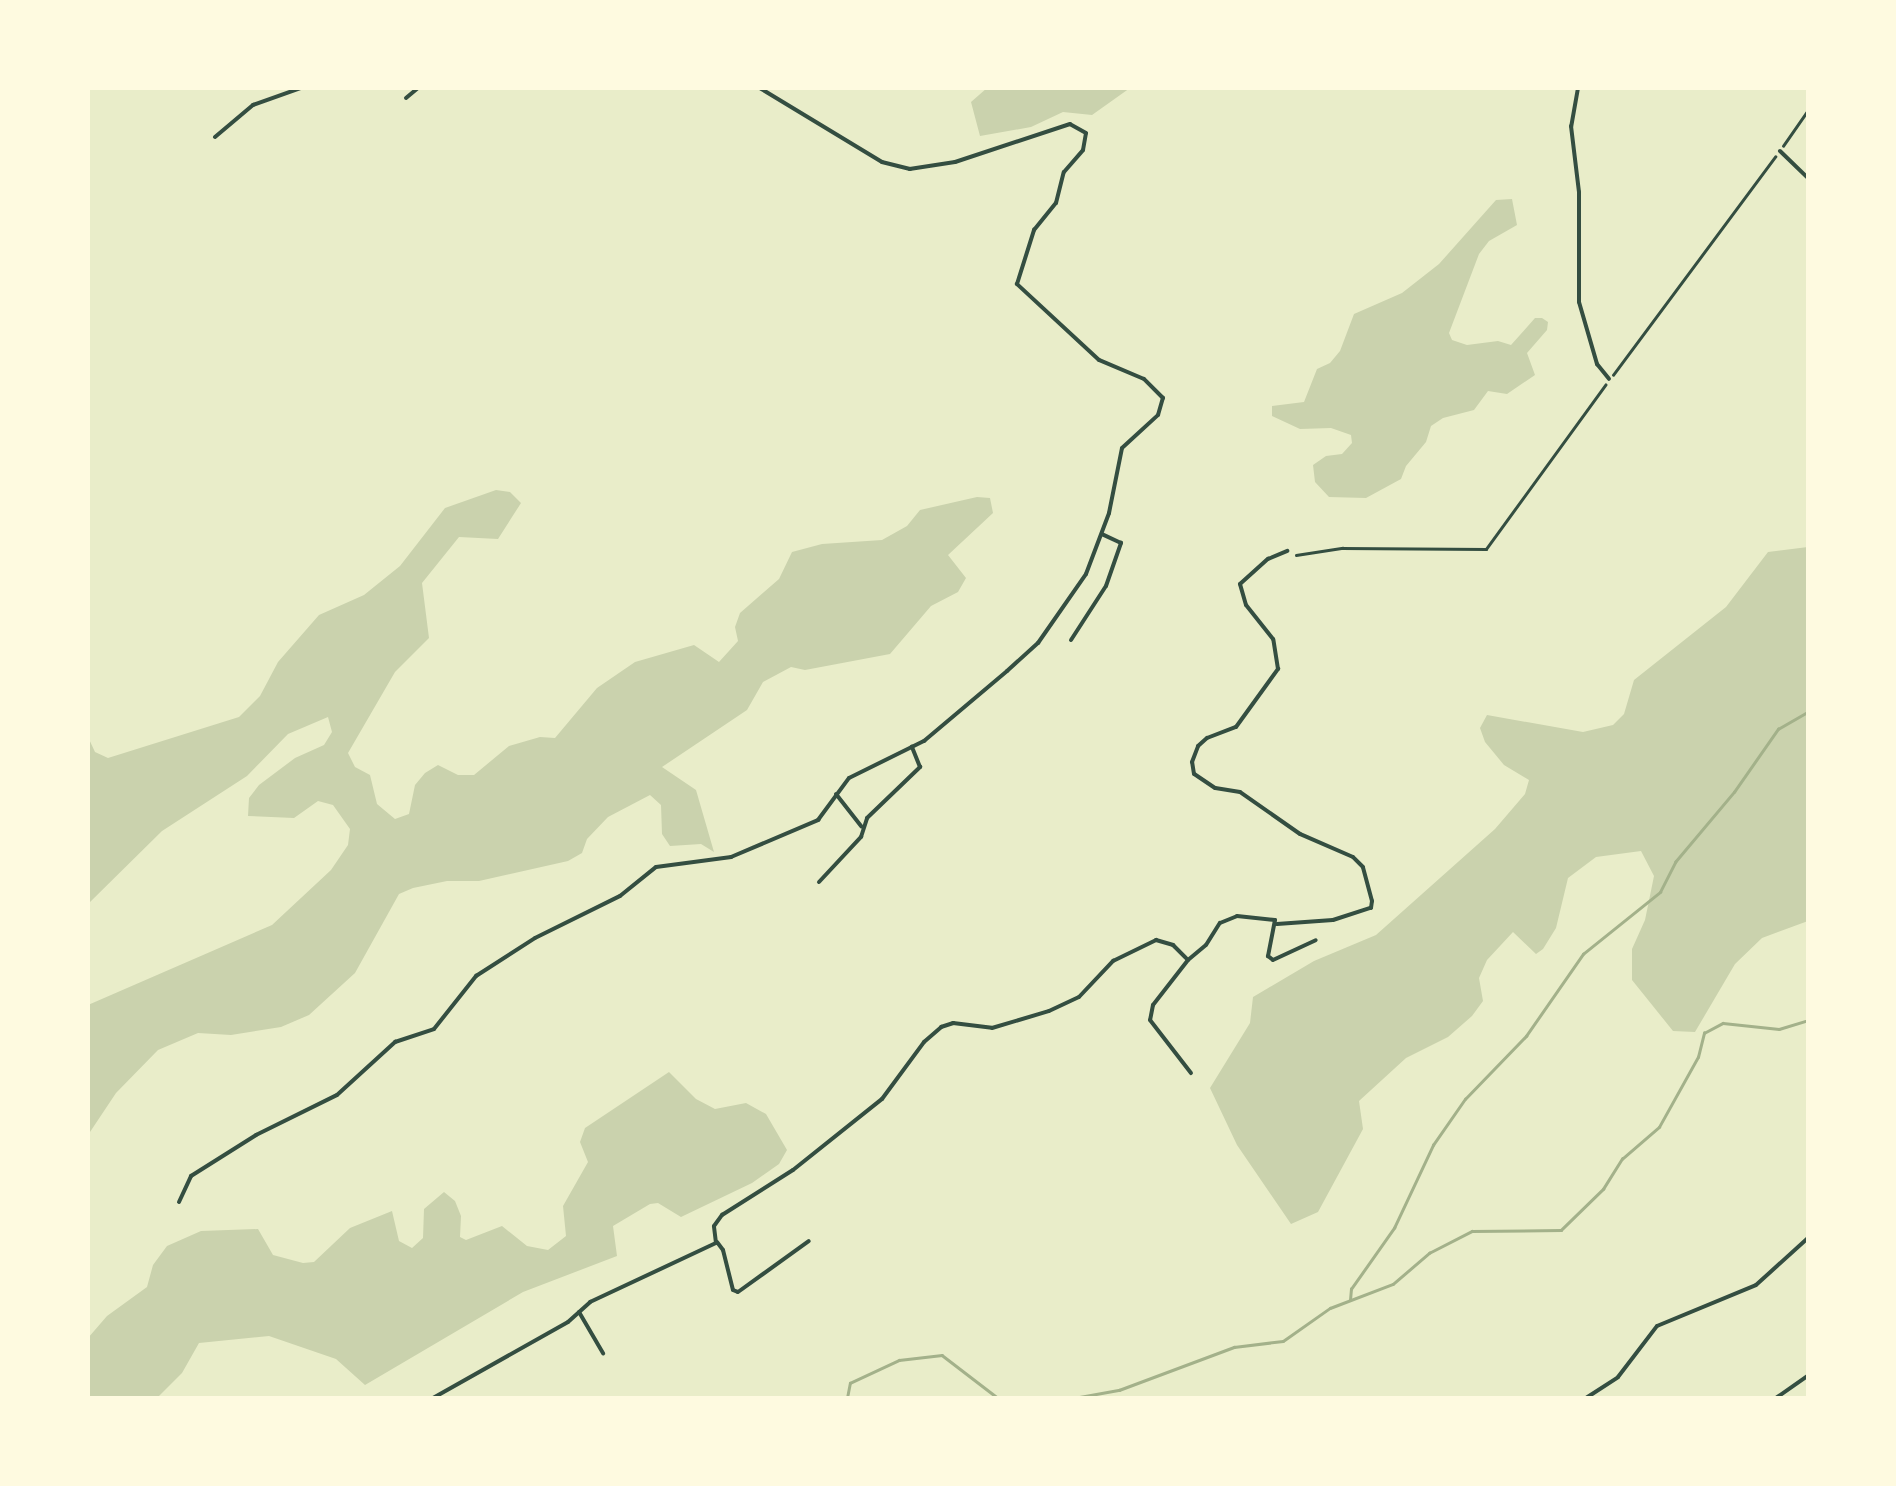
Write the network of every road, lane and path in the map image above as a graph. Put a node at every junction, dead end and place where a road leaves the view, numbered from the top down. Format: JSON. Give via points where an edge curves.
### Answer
{"nodes":[{"id":1,"x":301,"y":88,"type":"edge"},
{"id":2,"x":418,"y":88,"type":"edge"},
{"id":3,"x":760,"y":88,"type":"edge"},
{"id":4,"x":1578,"y":88,"type":"edge"},
{"id":5,"x":406,"y":98,"type":"dead end"},
{"id":6,"x":1808,"y":110,"type":"edge"},
{"id":7,"x":214,"y":137,"type":"dead end"},
{"id":8,"x":1780,"y":150,"type":"junction"},
{"id":9,"x":1808,"y":178,"type":"edge"},
{"id":10,"x":1609,"y":380,"type":"junction"},
{"id":11,"x":1102,"y":534,"type":"junction"},
{"id":12,"x":1288,"y":550,"type":"dead end"},
{"id":13,"x":1296,"y":555,"type":"dead end"},
{"id":14,"x":1071,"y":640,"type":"dead end"},
{"id":15,"x":912,"y":746,"type":"junction"},
{"id":16,"x":836,"y":794,"type":"junction"},
{"id":17,"x":861,"y":826,"type":"junction"},
{"id":18,"x":819,"y":882,"type":"dead end"},
{"id":19,"x":1277,"y":924,"type":"junction"},
{"id":20,"x":1316,"y":940,"type":"dead end"},
{"id":21,"x":1188,"y":960,"type":"junction"},
{"id":22,"x":1191,"y":1073,"type":"dead end"},
{"id":23,"x":180,"y":1202,"type":"dead end"},
{"id":24,"x":1808,"y":1238,"type":"edge"},
{"id":25,"x":810,"y":1241,"type":"dead end"},
{"id":26,"x":716,"y":1242,"type":"junction"},
{"id":27,"x":579,"y":1312,"type":"junction"},
{"id":28,"x":603,"y":1353,"type":"dead end"},
{"id":29,"x":1808,"y":1376,"type":"edge"},
{"id":30,"x":433,"y":1398,"type":"edge"},
{"id":31,"x":1586,"y":1398,"type":"edge"},
{"id":32,"x":1776,"y":1398,"type":"edge"}],
"edges":[{"from":1,"to":7,"type":"street","via":[[253,105]]},
{"from":2,"to":5,"type":"street"},
{"from":3,"to":11,"type":"street","via":[[882,162],[910,169],[954,162],[1058,126],[1083,128],[1083,150],[1034,230],[1017,284],[1099,360],[1144,379],[1160,394],[1161,406],[1149,424],[1124,442]]},
{"from":4,"to":10,"type":"street","via":[[1571,126],[1580,302],[1597,364]]},
{"from":6,"to":8,"type":"path"},
{"from":8,"to":9,"type":"street"},
{"from":8,"to":10,"type":"path"},
{"from":10,"to":13,"type":"path","via":[[1486,549],[1342,548]]},
{"from":11,"to":14,"type":"street","via":[[1121,544],[1106,586]]},
{"from":11,"to":15,"type":"street","via":[[1086,574],[1038,642],[947,724]]},
{"from":12,"to":19,"type":"street","via":[[1240,584],[1246,605],[1273,640],[1278,669],[1241,723],[1198,746],[1194,774],[1215,788],[1240,792],[1300,834],[1353,857],[1363,867],[1372,901],[1371,908],[1333,920]]},
{"from":15,"to":16,"type":"street","via":[[859,771]]},
{"from":15,"to":17,"type":"street","via":[[920,767]]},
{"from":16,"to":17,"type":"street"},
{"from":16,"to":23,"type":"street","via":[[813,824],[731,857],[656,866],[620,896],[492,964],[434,1029],[395,1042],[337,1095],[210,1162],[187,1180]]},
{"from":17,"to":18,"type":"street","via":[[860,837]]},
{"from":19,"to":20,"type":"street","via":[[1268,956],[1273,960]]},
{"from":19,"to":21,"type":"street","via":[[1268,916],[1226,919]]},
{"from":21,"to":22,"type":"street","via":[[1153,1005],[1150,1020]]},
{"from":21,"to":26,"type":"street","via":[[1156,940],[1124,954],[1079,997],[1049,1011],[992,1028],[942,1027],[882,1099],[718,1219]]},
{"from":24,"to":31,"type":"street","via":[[1756,1285],[1657,1326],[1618,1377]]},
{"from":25,"to":26,"type":"street","via":[[738,1292]]},
{"from":26,"to":27,"type":"street"},
{"from":27,"to":28,"type":"street"},
{"from":27,"to":30,"type":"street"},
{"from":29,"to":32,"type":"street"}]}
